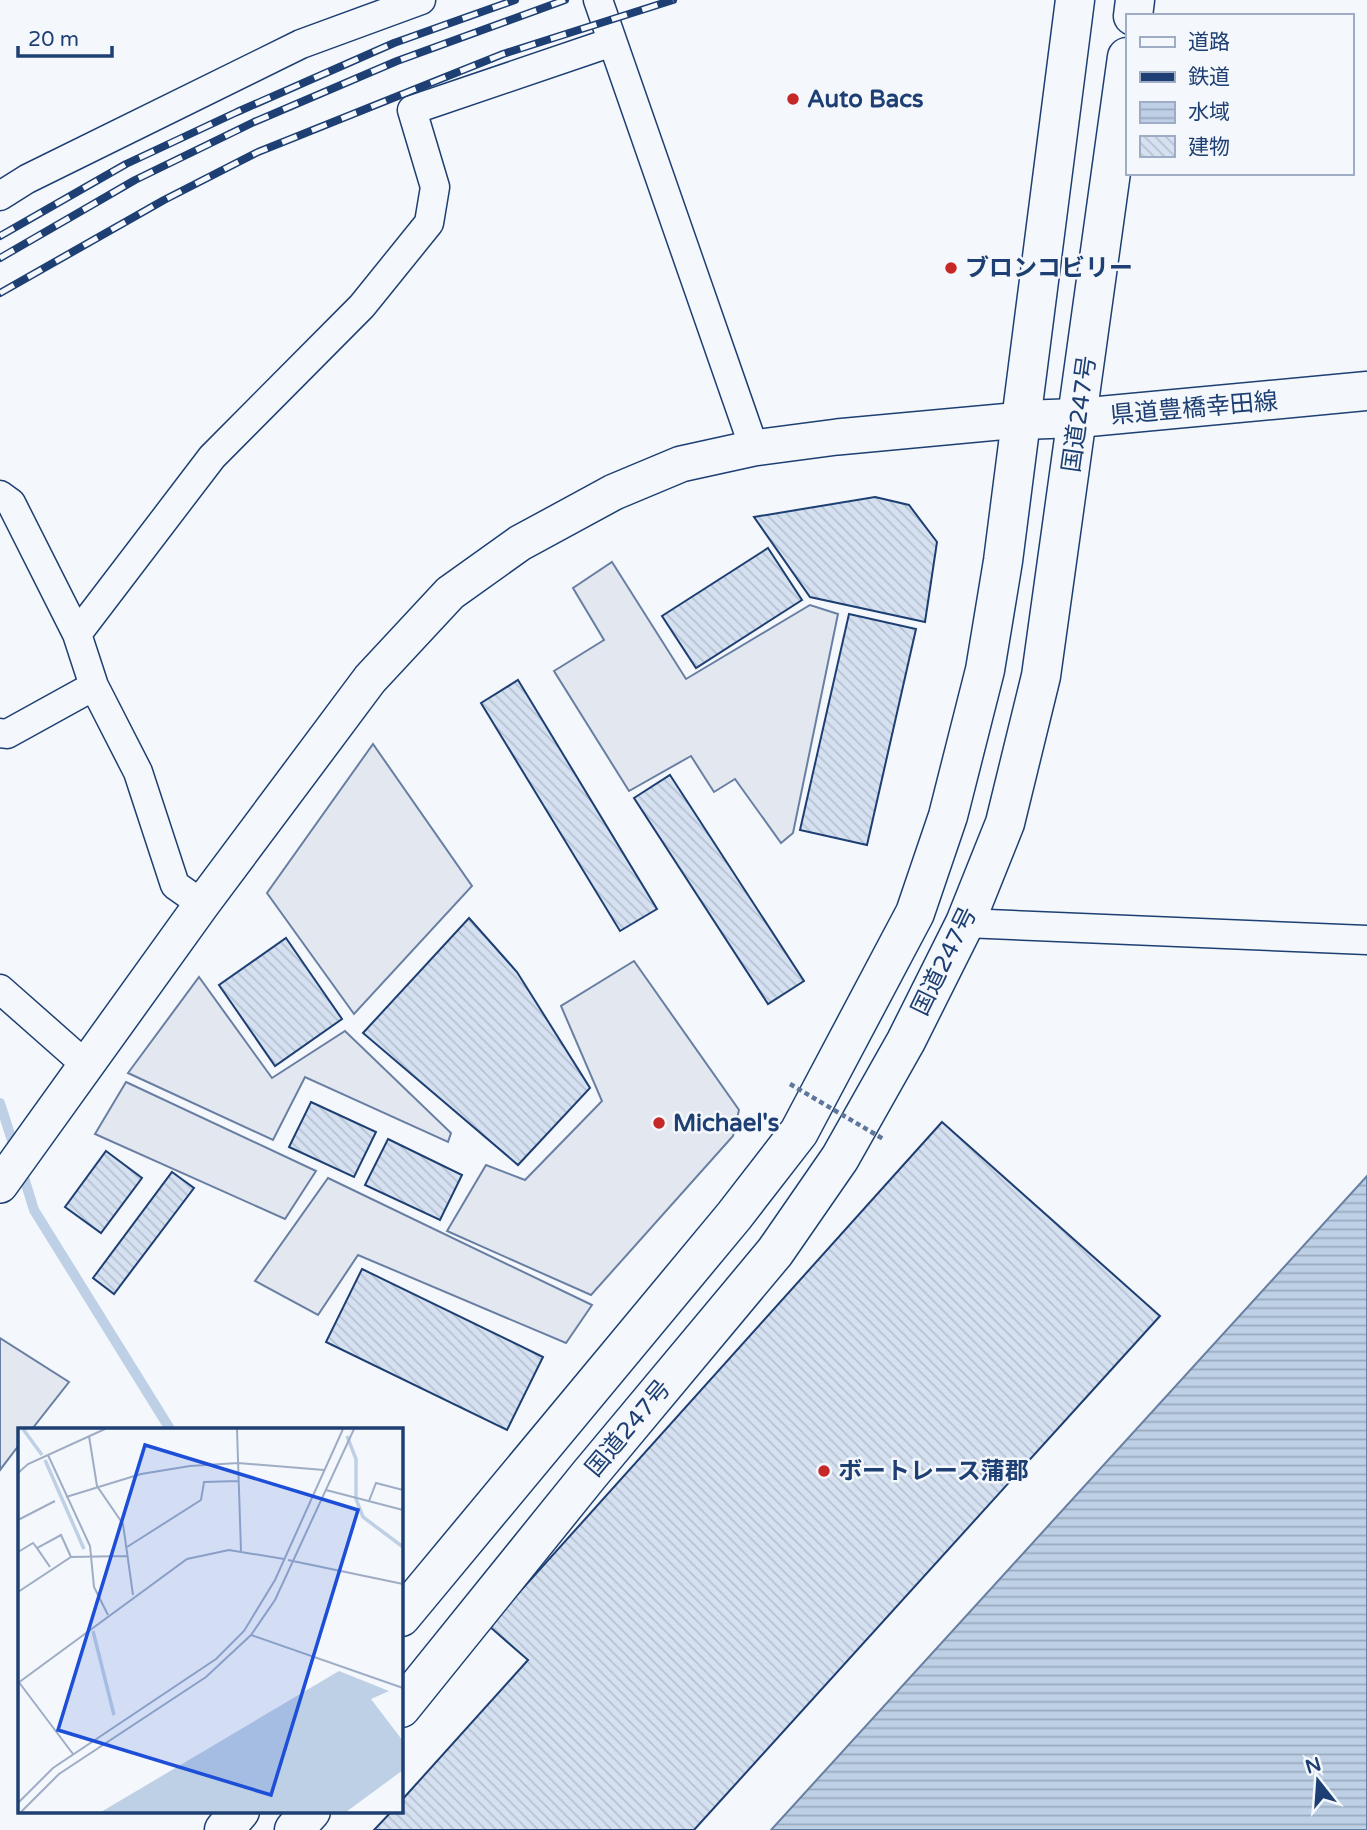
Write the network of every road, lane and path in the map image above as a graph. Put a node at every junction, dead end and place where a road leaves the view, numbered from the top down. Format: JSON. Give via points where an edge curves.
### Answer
{"nodes":[{"id":1,"x":421,"y":0,"type":"edge"},
{"id":2,"x":598,"y":0,"type":"edge"},
{"id":3,"x":1075,"y":0,"type":"edge"},
{"id":4,"x":612,"y":41,"type":"junction"},
{"id":5,"x":1126,"y":64,"type":"edge"},
{"id":6,"x":0,"y":196,"type":"edge"},
{"id":7,"x":1367,"y":391,"type":"edge"},
{"id":8,"x":1078,"y":418,"type":"junction"},
{"id":9,"x":1021,"y":420,"type":"junction"},
{"id":10,"x":754,"y":449,"type":"junction"},
{"id":11,"x":0,"y":495,"type":"edge"},
{"id":12,"x":76,"y":634,"type":"junction"},
{"id":13,"x":94,"y":686,"type":"junction"},
{"id":14,"x":0,"y":733,"type":"edge"},
{"id":15,"x":202,"y":904,"type":"junction"},
{"id":16,"x":965,"y":923,"type":"junction"},
{"id":17,"x":1367,"y":940,"type":"edge"},
{"id":18,"x":0,"y":989,"type":"edge"},
{"id":19,"x":86,"y":1065,"type":"junction"},
{"id":20,"x":790,"y":1084,"type":"dead end"},
{"id":21,"x":885,"y":1140,"type":"dead end"},
{"id":22,"x":2,"y":1181,"type":"edge"},
{"id":23,"x":402,"y":1616,"type":"edge"},
{"id":24,"x":402,"y":1706,"type":"edge"},
{"id":25,"x":239,"y":1812,"type":"edge"},
{"id":26,"x":310,"y":1812,"type":"edge"},
{"id":27,"x":224,"y":1830,"type":"edge"},
{"id":28,"x":295,"y":1830,"type":"edge"}],
"edges":[{"from":1,"to":6,"type":"street","via":[[301,44]]},
{"from":2,"to":4,"type":"street"},
{"from":3,"to":9,"type":"main road","name":"国道247号"},
{"from":4,"to":10,"type":"street"},
{"from":4,"to":12,"type":"street","via":[[412,110],[435,187],[429,223],[362,306],[212,457]]},
{"from":5,"to":8,"type":"main road","name":"国道247号"},
{"from":7,"to":8,"type":"main road","name":"県道豊橋幸田線"},
{"from":8,"to":9,"type":"main road","name":"県道豊橋幸田線"},
{"from":8,"to":16,"type":"main road","name":"国道247号","via":[[1041,676],[1005,823]]},
{"from":9,"to":10,"type":"street"},
{"from":9,"to":23,"type":"main road","name":"国道247号","via":[[985,670],[948,816],[915,913],[799,1132],[717,1238]]},
{"from":10,"to":15,"type":"street","via":[[681,464],[614,492],[520,543],[450,593],[369,679]]},
{"from":11,"to":12,"type":"street","via":[[11,503]]},
{"from":12,"to":13,"type":"street"},
{"from":13,"to":14,"type":"street","via":[[7,734]]},
{"from":13,"to":15,"type":"street","via":[[138,772],[176,885]]},
{"from":15,"to":19,"type":"street"},
{"from":16,"to":17,"type":"street"},
{"from":16,"to":24,"type":"main road","name":"国道247号","via":[[840,1158],[775,1252]]},
{"from":18,"to":19,"type":"street"},
{"from":19,"to":22,"type":"street"},
{"from":20,"to":21,"type":"path","bridge":true},
{"from":25,"to":27,"type":"main road"},
{"from":26,"to":28,"type":"main road"}]}
